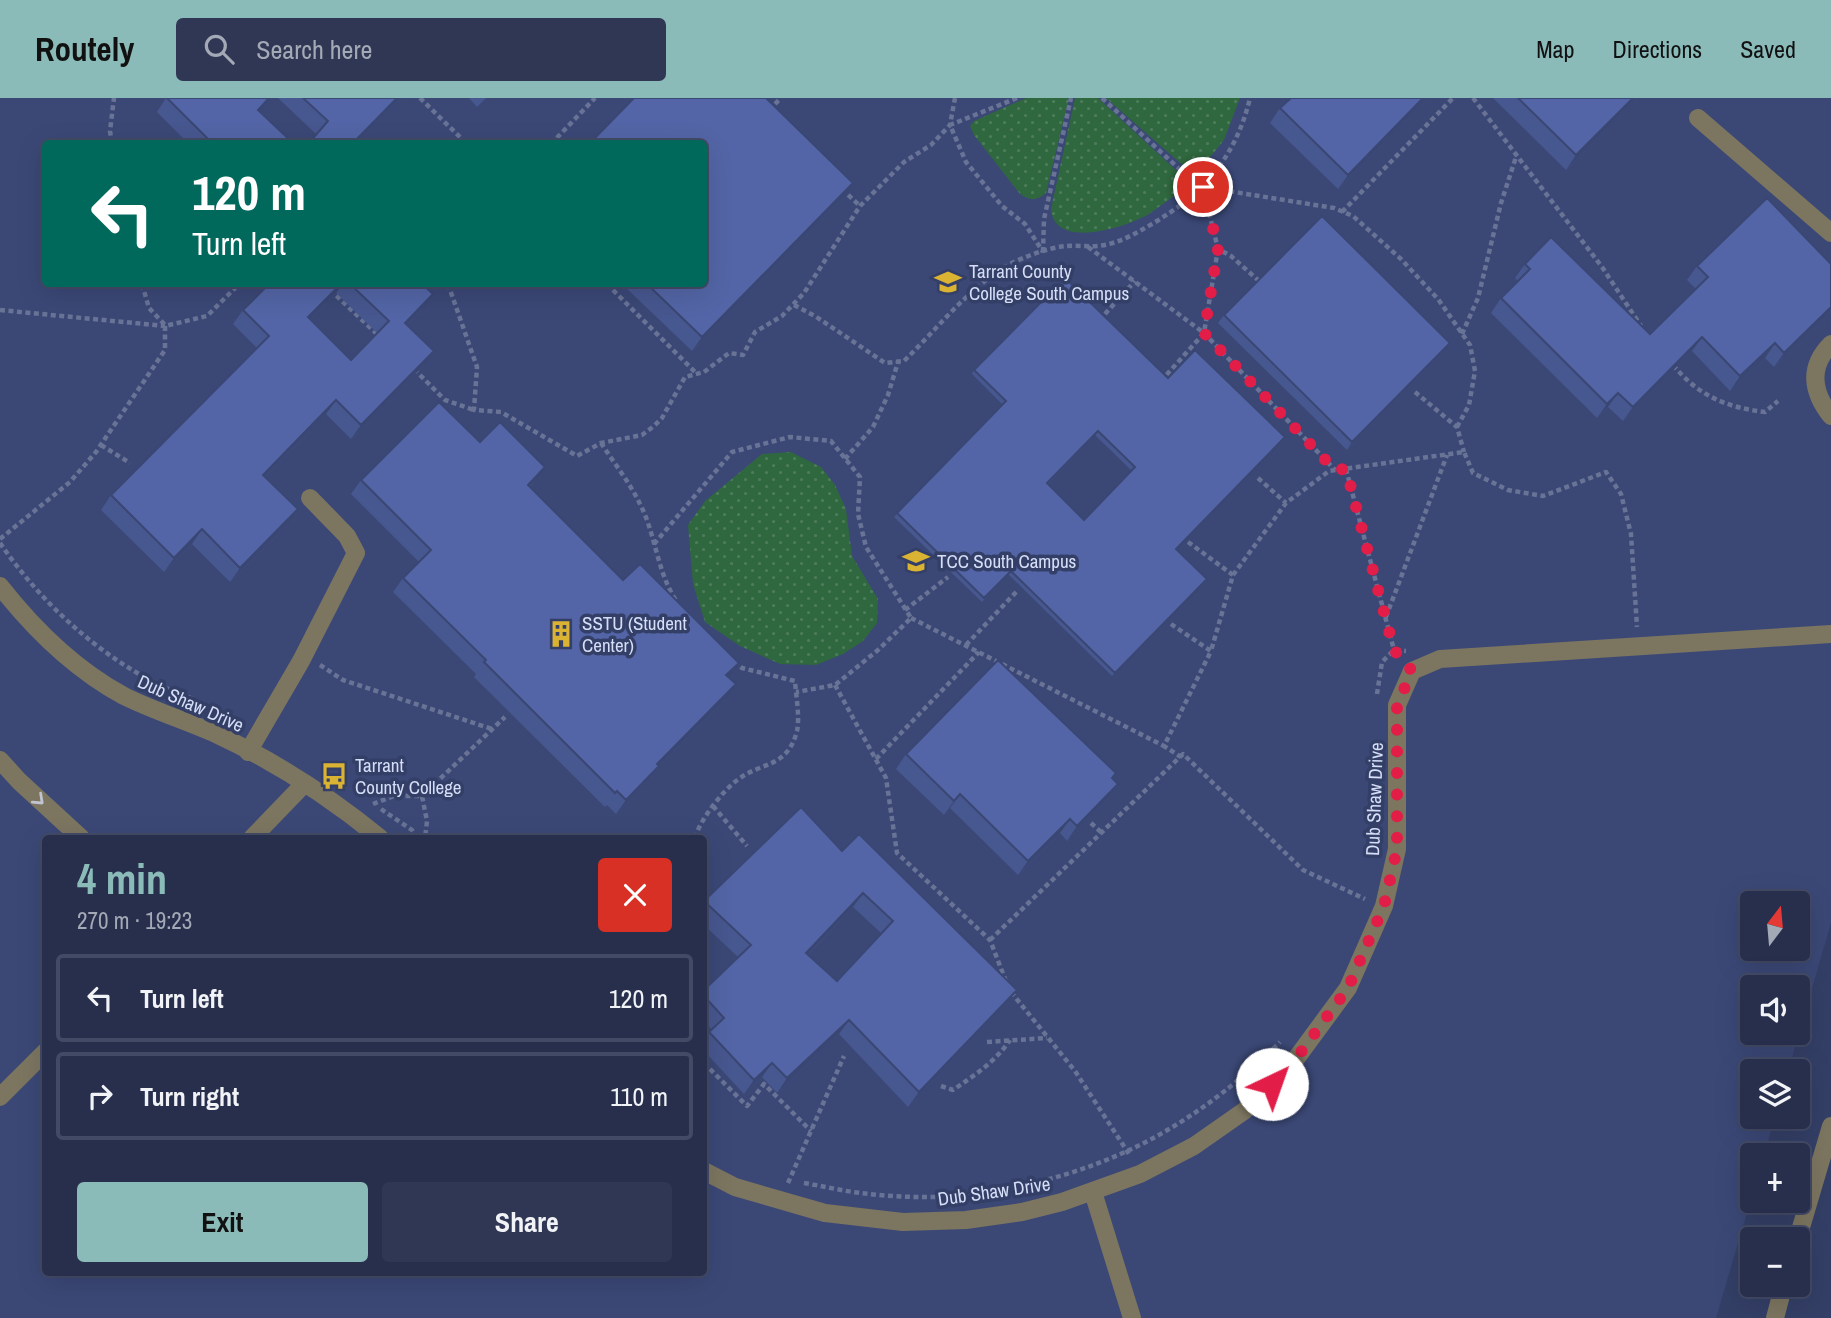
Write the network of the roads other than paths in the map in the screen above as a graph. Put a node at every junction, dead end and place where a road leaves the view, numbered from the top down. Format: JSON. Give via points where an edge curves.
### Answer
{"nodes":[{"id":1,"x":1698,"y":118,"type":"dead end"},
{"id":2,"x":1831,"y":233,"type":"edge"},
{"id":3,"x":1831,"y":344,"type":"edge"},
{"id":4,"x":1831,"y":416,"type":"edge"},
{"id":5,"x":310,"y":498,"type":"dead end"},
{"id":6,"x":0,"y":586,"type":"edge"},
{"id":7,"x":1831,"y":634,"type":"edge"},
{"id":8,"x":248,"y":752,"type":"junction"},
{"id":9,"x":0,"y":760,"type":"edge"},
{"id":10,"x":304,"y":783,"type":"junction"},
{"id":11,"x":77,"y":835,"type":"edge"},
{"id":12,"x":255,"y":835,"type":"edge"},
{"id":13,"x":376,"y":835,"type":"edge"},
{"id":14,"x":42,"y":1055,"type":"edge"},
{"id":15,"x":0,"y":1097,"type":"edge"},
{"id":16,"x":1831,"y":1126,"type":"edge"},
{"id":17,"x":707,"y":1173,"type":"edge"},
{"id":18,"x":1093,"y":1192,"type":"junction"},
{"id":19,"x":1801,"y":1227,"type":"edge"},
{"id":20,"x":1780,"y":1297,"type":"edge"},
{"id":21,"x":1132,"y":1318,"type":"edge"},
{"id":22,"x":1774,"y":1318,"type":"edge"}],
"edges":[{"from":1,"to":2,"type":"street"},
{"from":3,"to":4,"type":"street","via":[[1814,379],[1819,401]]},
{"from":5,"to":8,"type":"street","via":[[347,536],[356,552]]},
{"from":6,"to":8,"type":"street","name":"Dub Shaw Drive","via":[[46,638],[122,695]]},
{"from":7,"to":18,"type":"street","name":"Dub Shaw Drive","via":[[1440,659],[1412,671],[1397,705],[1397,849],[1384,906],[1348,988],[1287,1071],[1244,1111],[1194,1146]]},
{"from":8,"to":10,"type":"street","name":"Dub Shaw Drive"},
{"from":9,"to":11,"type":"street","one_way":true},
{"from":10,"to":12,"type":"street"},
{"from":10,"to":13,"type":"street","name":"Dub Shaw Drive"},
{"from":14,"to":15,"type":"street"},
{"from":16,"to":19,"type":"street"},
{"from":17,"to":18,"type":"street","name":"Dub Shaw Drive","via":[[735,1187],[825,1213],[903,1222],[1022,1212]]},
{"from":18,"to":21,"type":"street"},
{"from":20,"to":22,"type":"street"}]}
